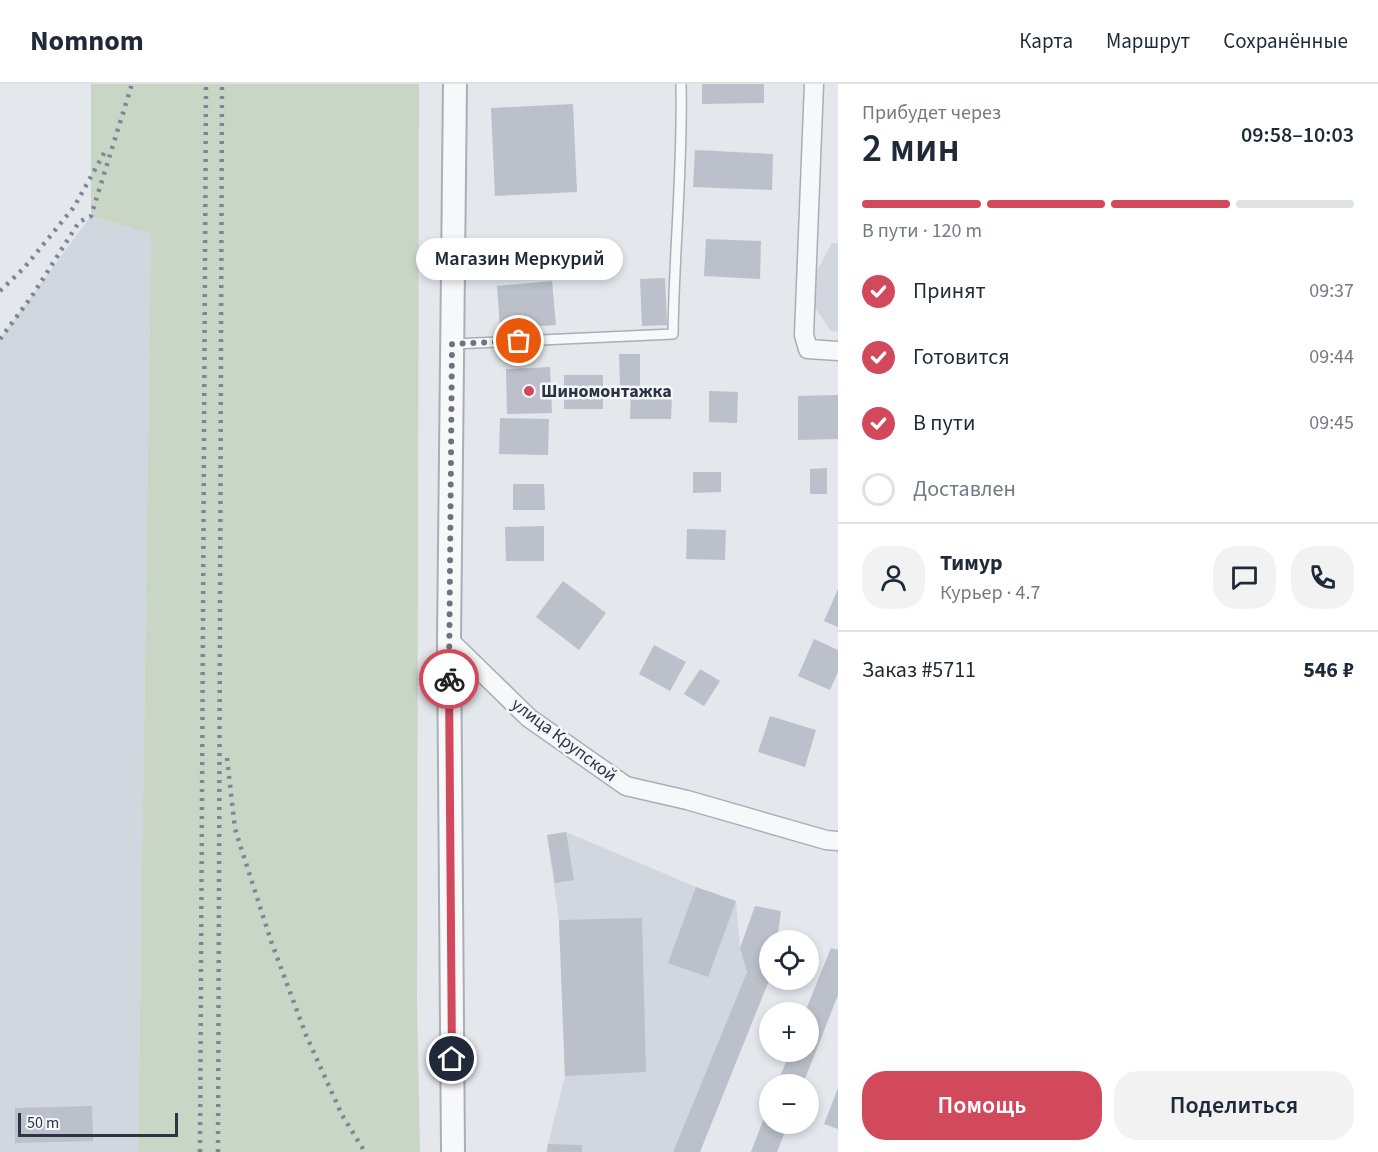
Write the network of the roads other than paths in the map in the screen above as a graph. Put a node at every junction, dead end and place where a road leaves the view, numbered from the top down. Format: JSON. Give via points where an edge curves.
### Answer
{"nodes":[{"id":1,"x":455,"y":84,"type":"edge"},
{"id":2,"x":681,"y":84,"type":"edge"},
{"id":3,"x":814,"y":84,"type":"edge"},
{"id":4,"x":452,"y":344,"type":"junction"},
{"id":5,"x":838,"y":351,"type":"edge"},
{"id":6,"x":449,"y":640,"type":"junction"},
{"id":7,"x":838,"y":841,"type":"edge"},
{"id":8,"x":453,"y":1152,"type":"edge"}],
"edges":[{"from":1,"to":4,"type":"street"},
{"from":2,"to":4,"type":"lane","via":[[673,334]]},
{"from":3,"to":5,"type":"street","via":[[804,335],[808,349]]},
{"from":4,"to":6,"type":"street"},
{"from":6,"to":7,"type":"street","name":"улица Крупской","via":[[529,718],[626,786]]},
{"from":6,"to":8,"type":"street"}]}
